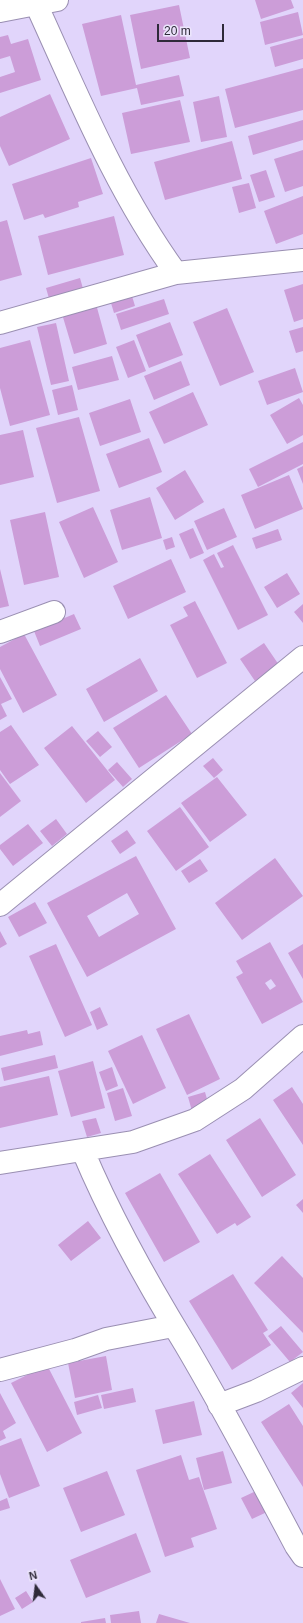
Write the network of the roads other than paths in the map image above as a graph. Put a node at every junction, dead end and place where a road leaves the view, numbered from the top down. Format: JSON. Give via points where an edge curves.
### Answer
{"nodes":[{"id":1,"x":46,"y":2,"type":"edge"},
{"id":2,"x":0,"y":11,"type":"edge"},
{"id":3,"x":303,"y":260,"type":"edge"},
{"id":4,"x":176,"y":273,"type":"junction"},
{"id":5,"x":0,"y":323,"type":"edge"},
{"id":6,"x":54,"y":612,"type":"dead end"},
{"id":7,"x":0,"y":632,"type":"edge"},
{"id":8,"x":303,"y":657,"type":"edge"},
{"id":9,"x":0,"y":905,"type":"edge"},
{"id":10,"x":303,"y":1036,"type":"edge"},
{"id":11,"x":83,"y":1151,"type":"junction"},
{"id":12,"x":0,"y":1163,"type":"edge"},
{"id":13,"x":172,"y":1326,"type":"junction"},
{"id":14,"x":303,"y":1368,"type":"edge"},
{"id":15,"x":0,"y":1370,"type":"edge"},
{"id":16,"x":219,"y":1405,"type":"junction"},
{"id":17,"x":303,"y":1556,"type":"edge"}],
"edges":[{"from":1,"to":2,"type":"street"},
{"from":1,"to":4,"type":"street","via":[[103,152],[146,231]]},
{"from":3,"to":4,"type":"street"},
{"from":4,"to":5,"type":"street"},
{"from":6,"to":7,"type":"street"},
{"from":8,"to":9,"type":"street"},
{"from":10,"to":11,"type":"street","via":[[243,1089],[195,1120],[133,1142]]},
{"from":11,"to":12,"type":"street"},
{"from":11,"to":13,"type":"street","via":[[100,1191]]},
{"from":13,"to":15,"type":"street","via":[[106,1339]]},
{"from":13,"to":16,"type":"street"},
{"from":14,"to":16,"type":"street","via":[[256,1391]]},
{"from":16,"to":17,"type":"street"}]}
